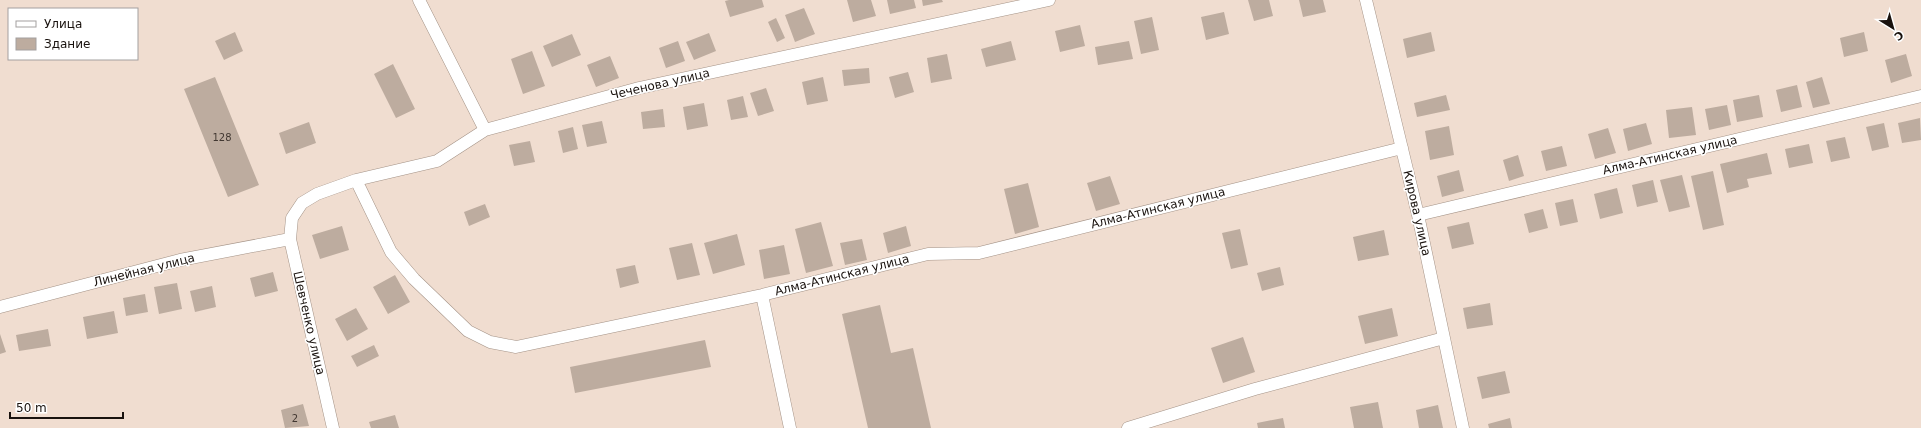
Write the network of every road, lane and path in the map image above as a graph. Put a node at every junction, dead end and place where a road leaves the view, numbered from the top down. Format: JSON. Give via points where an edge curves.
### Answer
{"nodes":[{"id":1,"x":419,"y":0,"type":"edge"},
{"id":2,"x":1049,"y":0,"type":"edge"},
{"id":3,"x":1366,"y":0,"type":"edge"},
{"id":4,"x":1921,"y":96,"type":"edge"},
{"id":5,"x":485,"y":130,"type":"junction"},
{"id":6,"x":1402,"y":148,"type":"junction"},
{"id":7,"x":356,"y":180,"type":"junction"},
{"id":8,"x":1418,"y":215,"type":"junction"},
{"id":9,"x":292,"y":218,"type":"joint"},
{"id":10,"x":290,"y":239,"type":"junction"},
{"id":11,"x":762,"y":295,"type":"junction"},
{"id":12,"x":0,"y":307,"type":"edge"},
{"id":13,"x":1444,"y":338,"type":"junction"},
{"id":14,"x":333,"y":428,"type":"edge"},
{"id":15,"x":790,"y":428,"type":"edge"},
{"id":16,"x":1128,"y":428,"type":"edge"},
{"id":17,"x":1463,"y":428,"type":"edge"}],
"edges":[{"from":1,"to":5,"type":"street"},
{"from":2,"to":5,"type":"street","name":"Чеченова улица","via":[[639,88]]},
{"from":3,"to":6,"type":"street","name":"Кирова улица"},
{"from":4,"to":8,"type":"street","name":"Алма-Атинская улица"},
{"from":5,"to":7,"type":"street","name":"Чеченова улица","via":[[437,161]]},
{"from":6,"to":8,"type":"street","name":"Кирова улица"},
{"from":6,"to":11,"type":"street","name":"Алма-Атинская улица","via":[[979,253],[928,254]]},
{"from":7,"to":9,"type":"street","name":"Чеченова улица","via":[[317,194],[302,203]]},
{"from":7,"to":11,"type":"street","name":"Алма-Атинская улица","via":[[391,252],[414,279],[468,331],[490,342],[516,347]]},
{"from":8,"to":13,"type":"street","name":"Кирова улица"},
{"from":9,"to":10,"type":"street","name":"Шевченко улица"},
{"from":10,"to":12,"type":"street","name":"Линейная улица","via":[[180,260]]},
{"from":10,"to":14,"type":"street","name":"Шевченко улица"},
{"from":11,"to":15,"type":"street"},
{"from":13,"to":16,"type":"street","via":[[1255,389]]},
{"from":13,"to":17,"type":"street","name":"Кирова улица"}]}
